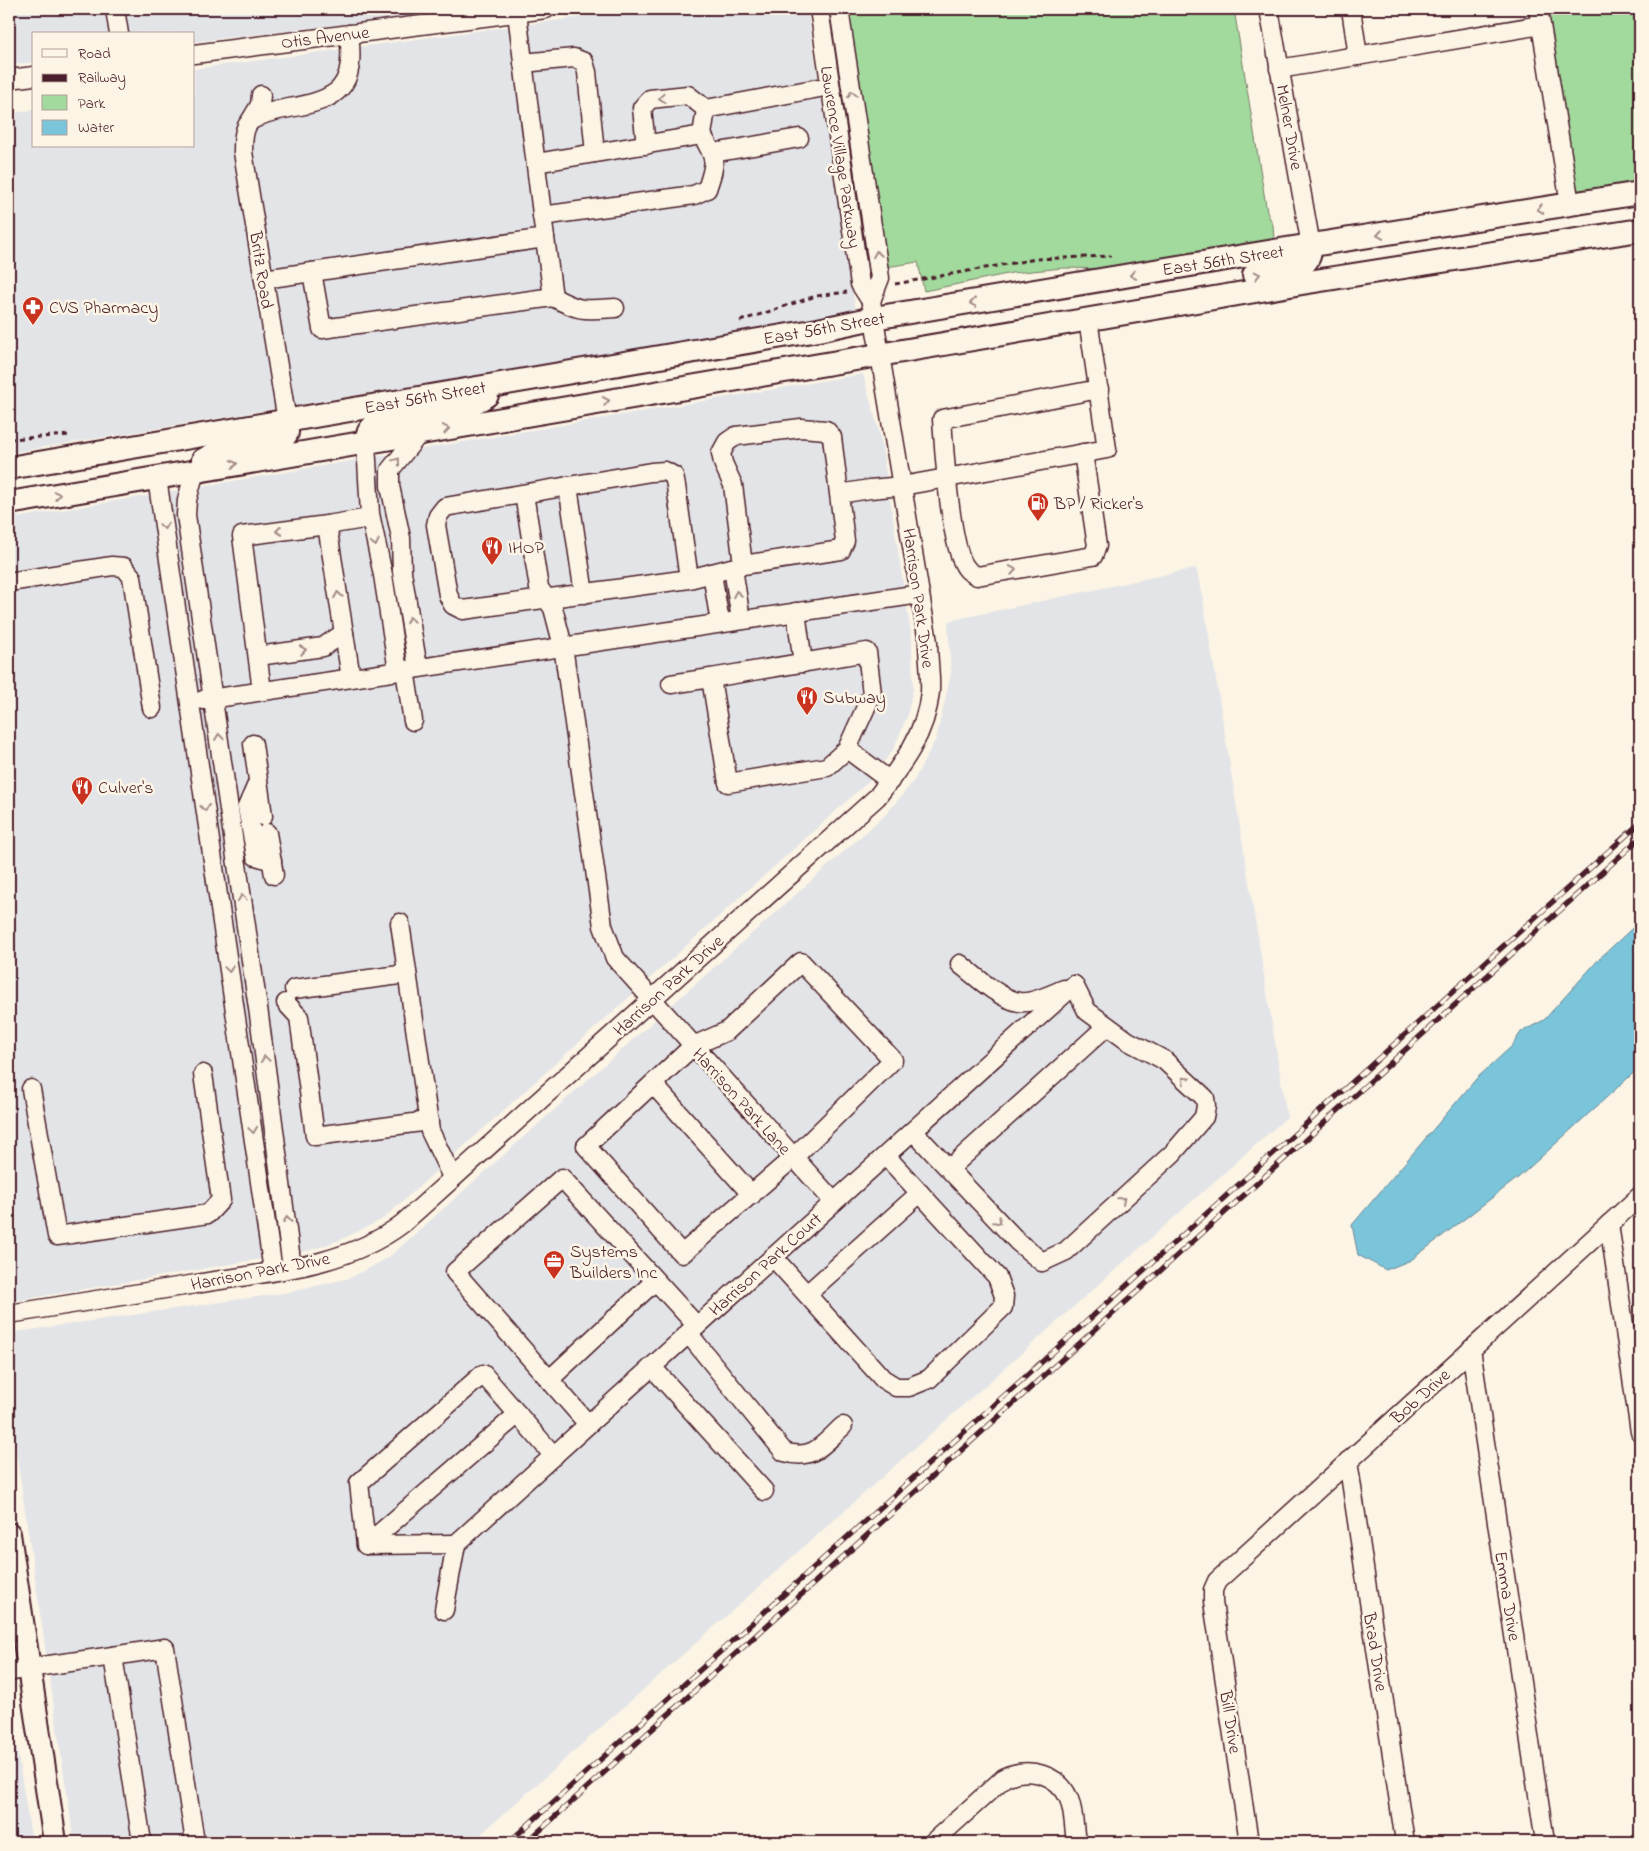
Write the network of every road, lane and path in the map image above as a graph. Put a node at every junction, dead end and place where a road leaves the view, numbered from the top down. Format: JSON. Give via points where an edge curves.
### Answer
{"nodes":[{"id":1,"x":115,"y":9,"type":"edge"},
{"id":2,"x":546,"y":9,"type":"edge"},
{"id":3,"x":819,"y":9,"type":"edge"},
{"id":4,"x":839,"y":9,"type":"edge"},
{"id":5,"x":1269,"y":9,"type":"edge"},
{"id":6,"x":1351,"y":9,"type":"edge"},
{"id":7,"x":517,"y":12,"type":"junction"},
{"id":8,"x":1540,"y":17,"type":"edge"},
{"id":9,"x":119,"y":32,"type":"edge"},
{"id":10,"x":349,"y":34,"type":"junction"},
{"id":11,"x":195,"y":54,"type":"edge"},
{"id":12,"x":1358,"y":56,"type":"junction"},
{"id":13,"x":523,"y":63,"type":"junction"},
{"id":14,"x":1279,"y":69,"type":"junction"},
{"id":15,"x":32,"y":76,"type":"edge"},
{"id":16,"x":9,"y":79,"type":"edge"},
{"id":17,"x":830,"y":86,"type":"junction"},
{"id":18,"x":261,"y":95,"type":"dead end"},
{"id":19,"x":706,"y":109,"type":"junction"},
{"id":20,"x":251,"y":120,"type":"junction"},
{"id":21,"x":702,"y":135,"type":"junction"},
{"id":22,"x":799,"y":138,"type":"dead end"},
{"id":23,"x":646,"y":144,"type":"junction"},
{"id":24,"x":595,"y":153,"type":"junction"},
{"id":25,"x":713,"y":153,"type":"junction"},
{"id":26,"x":536,"y":162,"type":"junction"},
{"id":27,"x":1640,"y":193,"type":"edge"},
{"id":28,"x":1570,"y":204,"type":"junction"},
{"id":29,"x":542,"y":216,"type":"junction"},
{"id":30,"x":1640,"y":230,"type":"edge"},
{"id":31,"x":545,"y":238,"type":"junction"},
{"id":32,"x":1311,"y":246,"type":"junction"},
{"id":33,"x":312,"y":272,"type":"junction"},
{"id":34,"x":264,"y":279,"type":"junction"},
{"id":35,"x":553,"y":297,"type":"junction"},
{"id":36,"x":615,"y":308,"type":"dead end"},
{"id":37,"x":874,"y":317,"type":"junction"},
{"id":38,"x":1098,"y":317,"type":"junction"},
{"id":39,"x":880,"y":355,"type":"junction"},
{"id":40,"x":496,"y":385,"type":"junction"},
{"id":41,"x":1099,"y":389,"type":"junction"},
{"id":42,"x":287,"y":421,"type":"junction"},
{"id":43,"x":419,"y":434,"type":"junction"},
{"id":44,"x":366,"y":443,"type":"junction"},
{"id":45,"x":1083,"y":453,"type":"junction"},
{"id":46,"x":9,"y":468,"type":"edge"},
{"id":47,"x":195,"y":471,"type":"junction"},
{"id":48,"x":157,"y":478,"type":"junction"},
{"id":49,"x":946,"y":478,"type":"junction"},
{"id":50,"x":568,"y":486,"type":"junction"},
{"id":51,"x":902,"y":486,"type":"junction"},
{"id":52,"x":524,"y":494,"type":"junction"},
{"id":53,"x":839,"y":494,"type":"junction"},
{"id":54,"x":9,"y":503,"type":"edge"},
{"id":55,"x":370,"y":518,"type":"junction"},
{"id":56,"x":327,"y":525,"type":"junction"},
{"id":57,"x":738,"y":566,"type":"junction"},
{"id":58,"x":712,"y":573,"type":"junction"},
{"id":59,"x":689,"y":579,"type":"junction"},
{"id":60,"x":9,"y":582,"type":"edge"},
{"id":61,"x":584,"y":594,"type":"junction"},
{"id":62,"x":920,"y":594,"type":"junction"},
{"id":63,"x":548,"y":599,"type":"junction"},
{"id":64,"x":796,"y":612,"type":"junction"},
{"id":65,"x":742,"y":620,"type":"junction"},
{"id":66,"x":720,"y":624,"type":"junction"},
{"id":67,"x":344,"y":633,"type":"junction"},
{"id":68,"x":563,"y":646,"type":"junction"},
{"id":69,"x":258,"y":656,"type":"junction"},
{"id":70,"x":803,"y":662,"type":"junction"},
{"id":71,"x":407,"y":670,"type":"junction"},
{"id":72,"x":351,"y":678,"type":"junction"},
{"id":73,"x":711,"y":678,"type":"junction"},
{"id":74,"x":670,"y":684,"type":"dead end"},
{"id":75,"x":262,"y":691,"type":"junction"},
{"id":76,"x":214,"y":698,"type":"junction"},
{"id":77,"x":190,"y":702,"type":"junction"},
{"id":78,"x":152,"y":708,"type":"dead end"},
{"id":79,"x":413,"y":721,"type":"dead end"},
{"id":80,"x":253,"y":744,"type":"dead end"},
{"id":81,"x":846,"y":749,"type":"junction"},
{"id":82,"x":890,"y":781,"type":"junction"},
{"id":83,"x":258,"y":782,"type":"junction"},
{"id":84,"x":264,"y":816,"type":"dead end"},
{"id":85,"x":267,"y":833,"type":"dead end"},
{"id":86,"x":400,"y":923,"type":"dead end"},
{"id":87,"x":960,"y":964,"type":"dead end"},
{"id":88,"x":407,"y":974,"type":"junction"},
{"id":89,"x":1074,"y":985,"type":"junction"},
{"id":90,"x":652,"y":1000,"type":"junction"},
{"id":91,"x":1107,"y":1026,"type":"junction"},
{"id":92,"x":694,"y":1046,"type":"junction"},
{"id":93,"x":203,"y":1074,"type":"dead end"},
{"id":94,"x":653,"y":1084,"type":"junction"},
{"id":95,"x":31,"y":1089,"type":"dead end"},
{"id":96,"x":429,"y":1121,"type":"junction"},
{"id":97,"x":913,"y":1131,"type":"junction"},
{"id":98,"x":886,"y":1156,"type":"junction"},
{"id":99,"x":793,"y":1158,"type":"junction"},
{"id":100,"x":949,"y":1169,"type":"junction"},
{"id":101,"x":452,"y":1177,"type":"junction"},
{"id":102,"x":920,"y":1194,"type":"junction"},
{"id":103,"x":752,"y":1195,"type":"junction"},
{"id":104,"x":1640,"y":1196,"type":"edge"},
{"id":105,"x":834,"y":1202,"type":"junction"},
{"id":106,"x":1609,"y":1224,"type":"junction"},
{"id":107,"x":774,"y":1257,"type":"junction"},
{"id":108,"x":292,"y":1268,"type":"junction"},
{"id":109,"x":273,"y":1271,"type":"junction"},
{"id":110,"x":655,"y":1281,"type":"junction"},
{"id":111,"x":807,"y":1294,"type":"junction"},
{"id":112,"x":9,"y":1314,"type":"edge"},
{"id":113,"x":693,"y":1330,"type":"junction"},
{"id":114,"x":1471,"y":1349,"type":"junction"},
{"id":115,"x":652,"y":1367,"type":"junction"},
{"id":116,"x":549,"y":1380,"type":"junction"},
{"id":117,"x":518,"y":1414,"type":"junction"},
{"id":118,"x":588,"y":1424,"type":"junction"},
{"id":119,"x":843,"y":1426,"type":"dead end"},
{"id":120,"x":1640,"y":1432,"type":"edge"},
{"id":121,"x":554,"y":1456,"type":"junction"},
{"id":122,"x":1348,"y":1461,"type":"junction"},
{"id":123,"x":764,"y":1491,"type":"dead end"},
{"id":124,"x":9,"y":1534,"type":"edge"},
{"id":125,"x":456,"y":1544,"type":"junction"},
{"id":126,"x":366,"y":1545,"type":"junction"},
{"id":127,"x":1213,"y":1602,"type":"joint"},
{"id":128,"x":444,"y":1610,"type":"dead end"},
{"id":129,"x":113,"y":1656,"type":"junction"},
{"id":130,"x":18,"y":1670,"type":"edge"},
{"id":131,"x":55,"y":1842,"type":"edge"},
{"id":132,"x":142,"y":1842,"type":"edge"},
{"id":133,"x":195,"y":1842,"type":"edge"},
{"id":134,"x":933,"y":1842,"type":"edge"},
{"id":135,"x":1076,"y":1842,"type":"edge"},
{"id":136,"x":1249,"y":1842,"type":"edge"},
{"id":137,"x":1405,"y":1842,"type":"edge"},
{"id":138,"x":1545,"y":1842,"type":"edge"}],
"edges":[{"from":1,"to":9,"type":"street"},
{"from":2,"to":7,"type":"street","name":"Otis Avenue"},
{"from":3,"to":17,"type":"street","name":"Lawrence Village Parkway"},
{"from":37,"to":4,"type":"street","name":"Lawrence Village Parkway","one_way":true,"via":[[880,278]]},
{"from":5,"to":14,"type":"street","name":"Melner Drive"},
{"from":6,"to":12,"type":"street"},
{"from":7,"to":10,"type":"street","name":"Otis Avenue"},
{"from":7,"to":13,"type":"street"},
{"from":8,"to":12,"type":"street"},
{"from":8,"to":28,"type":"street"},
{"from":10,"to":11,"type":"street","name":"Otis Avenue"},
{"from":10,"to":20,"type":"street","via":[[350,69],[338,93],[324,101],[273,111]]},
{"from":12,"to":14,"type":"street"},
{"from":13,"to":24,"type":"street","via":[[574,58],[584,62]]},
{"from":13,"to":26,"type":"street"},
{"from":14,"to":32,"type":"street","name":"Melner Drive"},
{"from":15,"to":16,"type":"street"},
{"from":17,"to":19,"type":"street"},
{"from":17,"to":37,"type":"street","name":"Lawrence Village Parkway","via":[[860,284]]},
{"from":18,"to":20,"type":"street","name":"Britz Road","via":[[260,105]]},
{"from":19,"to":21,"type":"street"},
{"from":19,"to":23,"type":"street","one_way":true,"via":[[688,95],[650,99],[642,108]]},
{"from":20,"to":34,"type":"street","name":"Britz Road","via":[[244,133],[243,152]]},
{"from":21,"to":23,"type":"street"},
{"from":21,"to":25,"type":"street"},
{"from":22,"to":25,"type":"street"},
{"from":23,"to":24,"type":"street"},
{"from":24,"to":26,"type":"street"},
{"from":25,"to":29,"type":"street","via":[[715,167],[707,188],[694,196]]},
{"from":26,"to":29,"type":"street"},
{"from":27,"to":28,"type":"main road","name":"East 56th Street"},
{"from":28,"to":32,"type":"main road","name":"East 56th Street","one_way":true},
{"from":29,"to":31,"type":"street"},
{"from":30,"to":38,"type":"main road","name":"East 56th Street"},
{"from":31,"to":33,"type":"street"},
{"from":31,"to":35,"type":"street"},
{"from":32,"to":37,"type":"main road","name":"East 56th Street","one_way":true},
{"from":38,"to":32,"type":"main road","one_way":true,"via":[[1221,283],[1302,265],[1310,257]]},
{"from":33,"to":34,"type":"street"},
{"from":33,"to":35,"type":"street","via":[[322,329]]},
{"from":34,"to":42,"type":"street","name":"Britz Road"},
{"from":35,"to":36,"type":"street","via":[[583,310]]},
{"from":37,"to":39,"type":"street","name":"Harrison Park Drive"},
{"from":37,"to":40,"type":"main road","name":"East 56th Street"},
{"from":38,"to":39,"type":"main road","name":"East 56th Street"},
{"from":38,"to":41,"type":"street"},
{"from":43,"to":39,"type":"main road","name":"East 56th Street","one_way":true},
{"from":39,"to":51,"type":"street","name":"Harrison Park Drive"},
{"from":40,"to":42,"type":"main road","name":"East 56th Street"},
{"from":40,"to":44,"type":"main road","via":[[482,399],[456,409],[374,426]]},
{"from":41,"to":45,"type":"street","via":[[1107,449]]},
{"from":41,"to":49,"type":"street","via":[[942,419]]},
{"from":42,"to":46,"type":"main road","name":"East 56th Street"},
{"from":42,"to":47,"type":"main road","via":[[287,433],[282,440],[219,451],[204,459]]},
{"from":43,"to":44,"type":"main road","name":"East 56th Street"},
{"from":71,"to":43,"type":"street","one_way":true,"via":[[401,538],[392,505],[390,470]]},
{"from":47,"to":44,"type":"main road","name":"East 56th Street","one_way":true},
{"from":44,"to":55,"type":"street"},
{"from":45,"to":49,"type":"street"},
{"from":49,"to":45,"type":"street","one_way":true,"via":[[958,551],[966,569],[977,576],[1093,556],[1097,546]]},
{"from":47,"to":48,"type":"main road","name":"East 56th Street"},
{"from":47,"to":76,"type":"street","via":[[186,515]]},
{"from":54,"to":48,"type":"main road","name":"East 56th Street","one_way":true},
{"from":48,"to":77,"type":"street","one_way":true},
{"from":49,"to":51,"type":"street"},
{"from":50,"to":52,"type":"street"},
{"from":50,"to":59,"type":"street","via":[[651,472],[665,471],[674,476]]},
{"from":50,"to":61,"type":"street"},
{"from":51,"to":53,"type":"street"},
{"from":51,"to":62,"type":"street","name":"Harrison Park Drive"},
{"from":52,"to":63,"type":"street","name":"Harrison Park Lane","via":[[539,588]]},
{"from":52,"to":63,"type":"street","via":[[445,507],[438,516],[436,525],[448,595],[453,605],[463,610]]},
{"from":53,"to":57,"type":"street","via":[[844,541],[841,550]]},
{"from":53,"to":57,"type":"street","via":[[832,437],[826,430],[801,428],[736,436],[727,442],[721,453],[733,485]]},
{"from":55,"to":56,"type":"street"},
{"from":55,"to":71,"type":"street","one_way":true},
{"from":67,"to":56,"type":"street","one_way":true},
{"from":56,"to":69,"type":"street","one_way":true,"via":[[242,536]]},
{"from":57,"to":58,"type":"street"},
{"from":65,"to":57,"type":"street","one_way":true},
{"from":58,"to":59,"type":"street"},
{"from":58,"to":66,"type":"street"},
{"from":59,"to":61,"type":"street"},
{"from":60,"to":78,"type":"street","via":[[112,566],[124,567],[132,577]]},
{"from":61,"to":63,"type":"street"},
{"from":62,"to":64,"type":"street"},
{"from":62,"to":82,"type":"street","name":"Harrison Park Drive","via":[[928,642],[928,700],[918,739]]},
{"from":63,"to":68,"type":"street","name":"Harrison Park Lane"},
{"from":64,"to":65,"type":"street"},
{"from":64,"to":70,"type":"street"},
{"from":65,"to":66,"type":"street"},
{"from":66,"to":68,"type":"street"},
{"from":69,"to":67,"type":"street","one_way":true,"via":[[323,647]]},
{"from":67,"to":72,"type":"street"},
{"from":68,"to":71,"type":"street"},
{"from":68,"to":90,"type":"street","name":"Harrison Park Lane","via":[[603,926],[615,958]]},
{"from":69,"to":75,"type":"street"},
{"from":70,"to":73,"type":"street"},
{"from":70,"to":81,"type":"street","via":[[867,652],[872,694]]},
{"from":71,"to":72,"type":"street"},
{"from":71,"to":79,"type":"street"},
{"from":72,"to":75,"type":"street"},
{"from":73,"to":74,"type":"street"},
{"from":73,"to":81,"type":"street","via":[[728,783],[827,766]]},
{"from":75,"to":76,"type":"street"},
{"from":76,"to":77,"type":"street"},
{"from":108,"to":76,"type":"street","one_way":true},
{"from":77,"to":109,"type":"street","one_way":true},
{"from":80,"to":83,"type":"street"},
{"from":81,"to":82,"type":"street"},
{"from":82,"to":90,"type":"street","name":"Harrison Park Drive"},
{"from":83,"to":84,"type":"street"},
{"from":83,"to":85,"type":"street","via":[[247,807],[256,856],[273,868]]},
{"from":86,"to":88,"type":"street"},
{"from":87,"to":89,"type":"street","via":[[996,992],[1019,1002],[1034,1000]]},
{"from":88,"to":96,"type":"street"},
{"from":88,"to":96,"type":"street","via":[[290,996],[299,1017],[315,1136]]},
{"from":89,"to":91,"type":"street","via":[[1087,1011]]},
{"from":89,"to":97,"type":"street","name":"Harrison Park Court"},
{"from":90,"to":92,"type":"street","name":"Harrison Park Lane"},
{"from":90,"to":101,"type":"street","name":"Harrison Park Drive"},
{"from":91,"to":100,"type":"street"},
{"from":100,"to":91,"type":"street","one_way":true,"via":[[1018,1242],[1042,1262],[1066,1251],[1173,1154],[1204,1117],[1204,1098],[1164,1060],[1128,1042]]},
{"from":92,"to":94,"type":"street"},
{"from":92,"to":99,"type":"street","name":"Harrison Park Lane"},
{"from":92,"to":99,"type":"street","via":[[727,1031],[801,962],[893,1060]]},
{"from":93,"to":95,"type":"street","via":[[221,1200],[208,1214],[57,1236]]},
{"from":94,"to":103,"type":"street"},
{"from":94,"to":103,"type":"street","via":[[586,1146],[592,1154],[682,1254]]},
{"from":96,"to":101,"type":"street","via":[[430,1131]]},
{"from":97,"to":98,"type":"street","name":"Harrison Park Court"},
{"from":97,"to":100,"type":"street"},
{"from":98,"to":102,"type":"street"},
{"from":98,"to":105,"type":"street","name":"Harrison Park Court"},
{"from":99,"to":103,"type":"street"},
{"from":99,"to":105,"type":"street","name":"Harrison Park Lane"},
{"from":101,"to":108,"type":"street","name":"Harrison Park Drive","via":[[389,1234],[345,1254]]},
{"from":102,"to":111,"type":"street"},
{"from":102,"to":111,"type":"street","via":[[997,1277],[1004,1296],[1003,1307],[929,1379],[909,1387],[896,1387],[883,1379]]},
{"from":104,"to":106,"type":"street","name":"Bob Drive"},
{"from":105,"to":107,"type":"street","name":"Harrison Park Court"},
{"from":106,"to":114,"type":"street","name":"Bob Drive"},
{"from":106,"to":120,"type":"street"},
{"from":107,"to":111,"type":"street"},
{"from":107,"to":113,"type":"street","name":"Harrison Park Court"},
{"from":108,"to":109,"type":"street","name":"Harrison Park Drive"},
{"from":109,"to":112,"type":"street","name":"Harrison Park Drive"},
{"from":110,"to":113,"type":"street"},
{"from":110,"to":116,"type":"street"},
{"from":110,"to":116,"type":"street","via":[[562,1178],[455,1272]]},
{"from":113,"to":115,"type":"street","name":"Harrison Park Court"},
{"from":113,"to":119,"type":"street","via":[[784,1452],[797,1456],[816,1451]]},
{"from":114,"to":122,"type":"street","name":"Bob Drive"},
{"from":114,"to":138,"type":"street","name":"Emma Drive"},
{"from":115,"to":118,"type":"street","name":"Harrison Park Court"},
{"from":115,"to":123,"type":"street"},
{"from":116,"to":118,"type":"street"},
{"from":117,"to":121,"type":"street"},
{"from":117,"to":126,"type":"street"},
{"from":117,"to":126,"type":"street","via":[[483,1374],[359,1483]]},
{"from":118,"to":121,"type":"street","name":"Harrison Park Court"},
{"from":121,"to":125,"type":"street","name":"Harrison Park Court"},
{"from":122,"to":127,"type":"street","name":"Bob Drive","via":[[1220,1577],[1213,1590]]},
{"from":122,"to":137,"type":"street","name":"Brad Drive"},
{"from":124,"to":130,"type":"main road"},
{"from":125,"to":126,"type":"street"},
{"from":125,"to":128,"type":"street"},
{"from":127,"to":136,"type":"street","name":"Bill Drive"},
{"from":129,"to":130,"type":"street"},
{"from":129,"to":132,"type":"street"},
{"from":129,"to":133,"type":"street","via":[[165,1648]]},
{"from":130,"to":131,"type":"main road"},
{"from":134,"to":135,"type":"street","via":[[1005,1777],[1029,1771],[1054,1780],[1064,1791],[1070,1801]]}]}
